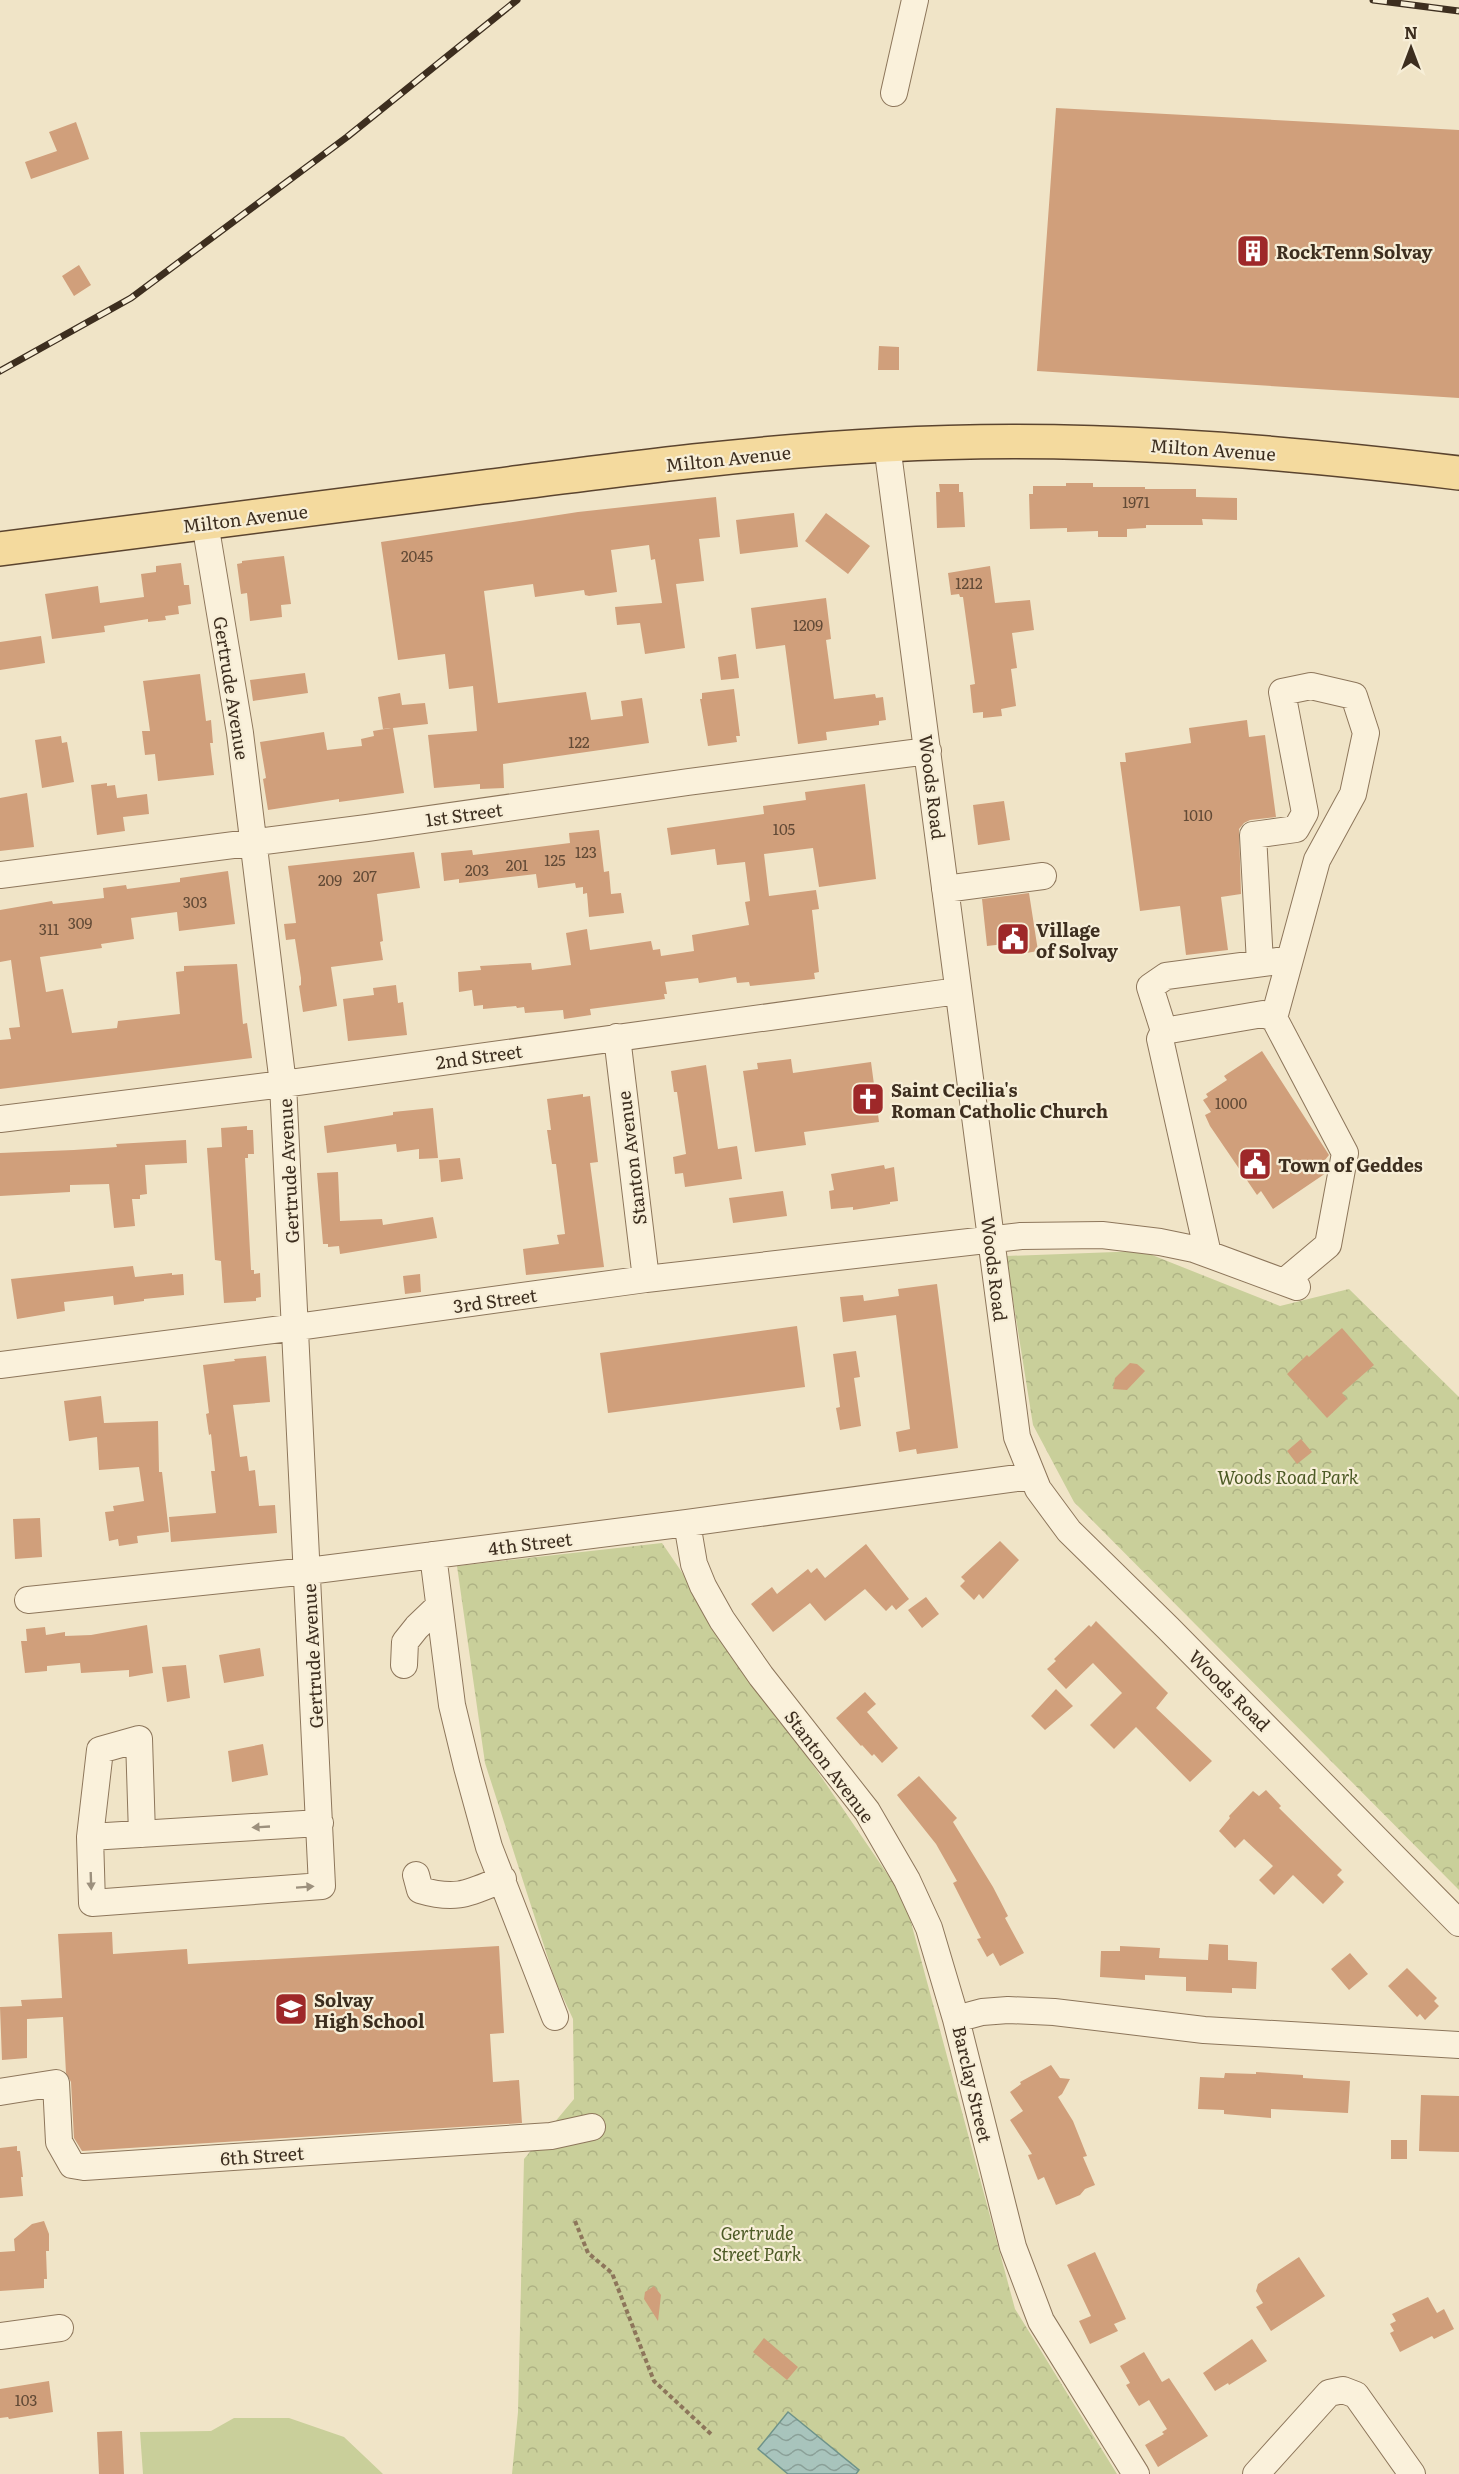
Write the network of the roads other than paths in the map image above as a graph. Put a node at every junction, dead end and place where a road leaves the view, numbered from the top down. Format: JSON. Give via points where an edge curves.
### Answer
{"nodes":[{"id":1,"x":915,"y":0,"type":"edge"},
{"id":2,"x":894,"y":93,"type":"dead end"},
{"id":3,"x":886,"y":445,"type":"junction"},
{"id":4,"x":1459,"y":473,"type":"edge"},
{"id":5,"x":205,"y":523,"type":"junction"},
{"id":6,"x":0,"y":549,"type":"edge"},
{"id":7,"x":928,"y":750,"type":"junction"},
{"id":8,"x":1305,"y":813,"type":"junction"},
{"id":9,"x":1331,"y":834,"type":"junction"},
{"id":10,"x":254,"y":842,"type":"junction"},
{"id":11,"x":0,"y":875,"type":"edge"},
{"id":12,"x":1043,"y":876,"type":"dead end"},
{"id":13,"x":945,"y":889,"type":"junction"},
{"id":14,"x":1290,"y":959,"type":"junction"},
{"id":15,"x":1260,"y":963,"type":"junction"},
{"id":16,"x":958,"y":991,"type":"junction"},
{"id":17,"x":1274,"y":1018,"type":"junction"},
{"id":18,"x":1164,"y":1031,"type":"junction"},
{"id":19,"x":617,"y":1037,"type":"junction"},
{"id":20,"x":283,"y":1084,"type":"junction"},
{"id":21,"x":0,"y":1119,"type":"edge"},
{"id":22,"x":992,"y":1241,"type":"junction"},
{"id":23,"x":1208,"y":1254,"type":"junction"},
{"id":24,"x":646,"y":1279,"type":"junction"},
{"id":25,"x":297,"y":1327,"type":"junction"},
{"id":26,"x":0,"y":1365,"type":"edge"},
{"id":27,"x":1031,"y":1476,"type":"junction"},
{"id":28,"x":687,"y":1523,"type":"junction"},
{"id":29,"x":433,"y":1555,"type":"junction"},
{"id":30,"x":308,"y":1571,"type":"junction"},
{"id":31,"x":28,"y":1600,"type":"dead end"},
{"id":32,"x":439,"y":1606,"type":"junction"},
{"id":33,"x":404,"y":1665,"type":"dead end"},
{"id":34,"x":320,"y":1824,"type":"junction"},
{"id":35,"x":142,"y":1834,"type":"junction"},
{"id":36,"x":90,"y":1837,"type":"junction"},
{"id":37,"x":416,"y":1875,"type":"dead end"},
{"id":38,"x":502,"y":1879,"type":"junction"},
{"id":39,"x":1459,"y":1923,"type":"edge"},
{"id":40,"x":555,"y":2017,"type":"dead end"},
{"id":41,"x":956,"y":2019,"type":"junction"},
{"id":42,"x":1459,"y":2045,"type":"edge"},
{"id":43,"x":0,"y":2092,"type":"edge"},
{"id":44,"x":592,"y":2127,"type":"dead end"},
{"id":45,"x":60,"y":2328,"type":"dead end"},
{"id":46,"x":0,"y":2336,"type":"edge"},
{"id":47,"x":1136,"y":2474,"type":"edge"},
{"id":48,"x":1256,"y":2474,"type":"edge"},
{"id":49,"x":1412,"y":2474,"type":"edge"}],
"edges":[{"from":1,"to":2,"type":"street"},
{"from":3,"to":4,"type":"main road","name":"Milton Avenue","via":[[990,441],[1183,446]]},
{"from":3,"to":5,"type":"main road","name":"Milton Avenue","via":[[721,457]]},
{"from":3,"to":7,"type":"street","name":"Woods Road"},
{"from":5,"to":6,"type":"main road","name":"Milton Avenue"},
{"from":5,"to":10,"type":"street","name":"Gertrude Avenue"},
{"from":7,"to":10,"type":"street","name":"1st Street"},
{"from":7,"to":13,"type":"street","name":"Woods Road"},
{"from":8,"to":9,"type":"street"},
{"from":8,"to":9,"type":"street","via":[[1282,692],[1311,686],[1354,696],[1366,733],[1353,794]]},
{"from":8,"to":15,"type":"street","via":[[1296,829],[1253,836]]},
{"from":9,"to":14,"type":"street","via":[[1317,860]]},
{"from":10,"to":11,"type":"street","name":"1st Street"},
{"from":10,"to":20,"type":"street","name":"Gertrude Avenue"},
{"from":12,"to":13,"type":"street"},
{"from":13,"to":16,"type":"street","name":"Woods Road"},
{"from":14,"to":15,"type":"street"},
{"from":14,"to":17,"type":"street"},
{"from":15,"to":18,"type":"street","via":[[1166,976],[1150,987]]},
{"from":16,"to":19,"type":"street","name":"2nd Street"},
{"from":16,"to":22,"type":"street","name":"Woods Road"},
{"from":17,"to":18,"type":"street","via":[[1263,1014]]},
{"from":17,"to":23,"type":"street","name":"3rd Street","via":[[1345,1153],[1328,1245],[1290,1285]]},
{"from":18,"to":23,"type":"street","via":[[1160,1039]]},
{"from":19,"to":20,"type":"street","name":"2nd Street"},
{"from":19,"to":24,"type":"street","name":"Stanton Avenue"},
{"from":20,"to":21,"type":"street","name":"2nd Street"},
{"from":20,"to":25,"type":"street","name":"Gertrude Avenue"},
{"from":22,"to":23,"type":"street","name":"3rd Street","via":[[1021,1236],[1102,1235],[1160,1242]]},
{"from":22,"to":24,"type":"street","name":"3rd Street"},
{"from":22,"to":27,"type":"street","name":"Woods Road","via":[[1017,1437]]},
{"from":24,"to":25,"type":"street","name":"3rd Street"},
{"from":25,"to":26,"type":"street","name":"3rd Street"},
{"from":25,"to":30,"type":"street","name":"Gertrude Avenue"},
{"from":27,"to":28,"type":"street","name":"4th Street"},
{"from":27,"to":39,"type":"street","name":"Woods Road","via":[[1070,1531]]},
{"from":28,"to":29,"type":"street","name":"4th Street"},
{"from":28,"to":41,"type":"street","name":"Stanton Avenue","via":[[694,1564],[722,1620],[867,1811],[907,1880],[929,1929]]},
{"from":29,"to":30,"type":"street","name":"4th Street"},
{"from":29,"to":32,"type":"street"},
{"from":30,"to":31,"type":"street","name":"4th Street"},
{"from":30,"to":34,"type":"street","name":"Gertrude Avenue"},
{"from":32,"to":33,"type":"street","via":[[405,1642]]},
{"from":32,"to":38,"type":"street","via":[[457,1726],[489,1847]]},
{"from":34,"to":35,"type":"street","one_way":true},
{"from":36,"to":34,"type":"street","name":"Gertrude Avenue","one_way":true,"via":[[92,1904],[322,1886]]},
{"from":35,"to":36,"type":"street"},
{"from":35,"to":36,"type":"street","via":[[139,1739],[100,1750]]},
{"from":37,"to":38,"type":"street","via":[[420,1890],[439,1896],[463,1896]]},
{"from":38,"to":40,"type":"street"},
{"from":41,"to":42,"type":"street","name":"Barclay Street","via":[[1000,2011],[1054,2012],[1204,2030]]},
{"from":41,"to":47,"type":"street","name":"Barclay Street","via":[[1013,2247],[1041,2321]]},
{"from":43,"to":44,"type":"street","name":"6th Street","via":[[56,2083],[59,2142],[72,2165],[84,2167],[551,2136]]},
{"from":45,"to":46,"type":"street"},
{"from":48,"to":49,"type":"street","via":[[1329,2392],[1342,2390],[1356,2395]]}]}
